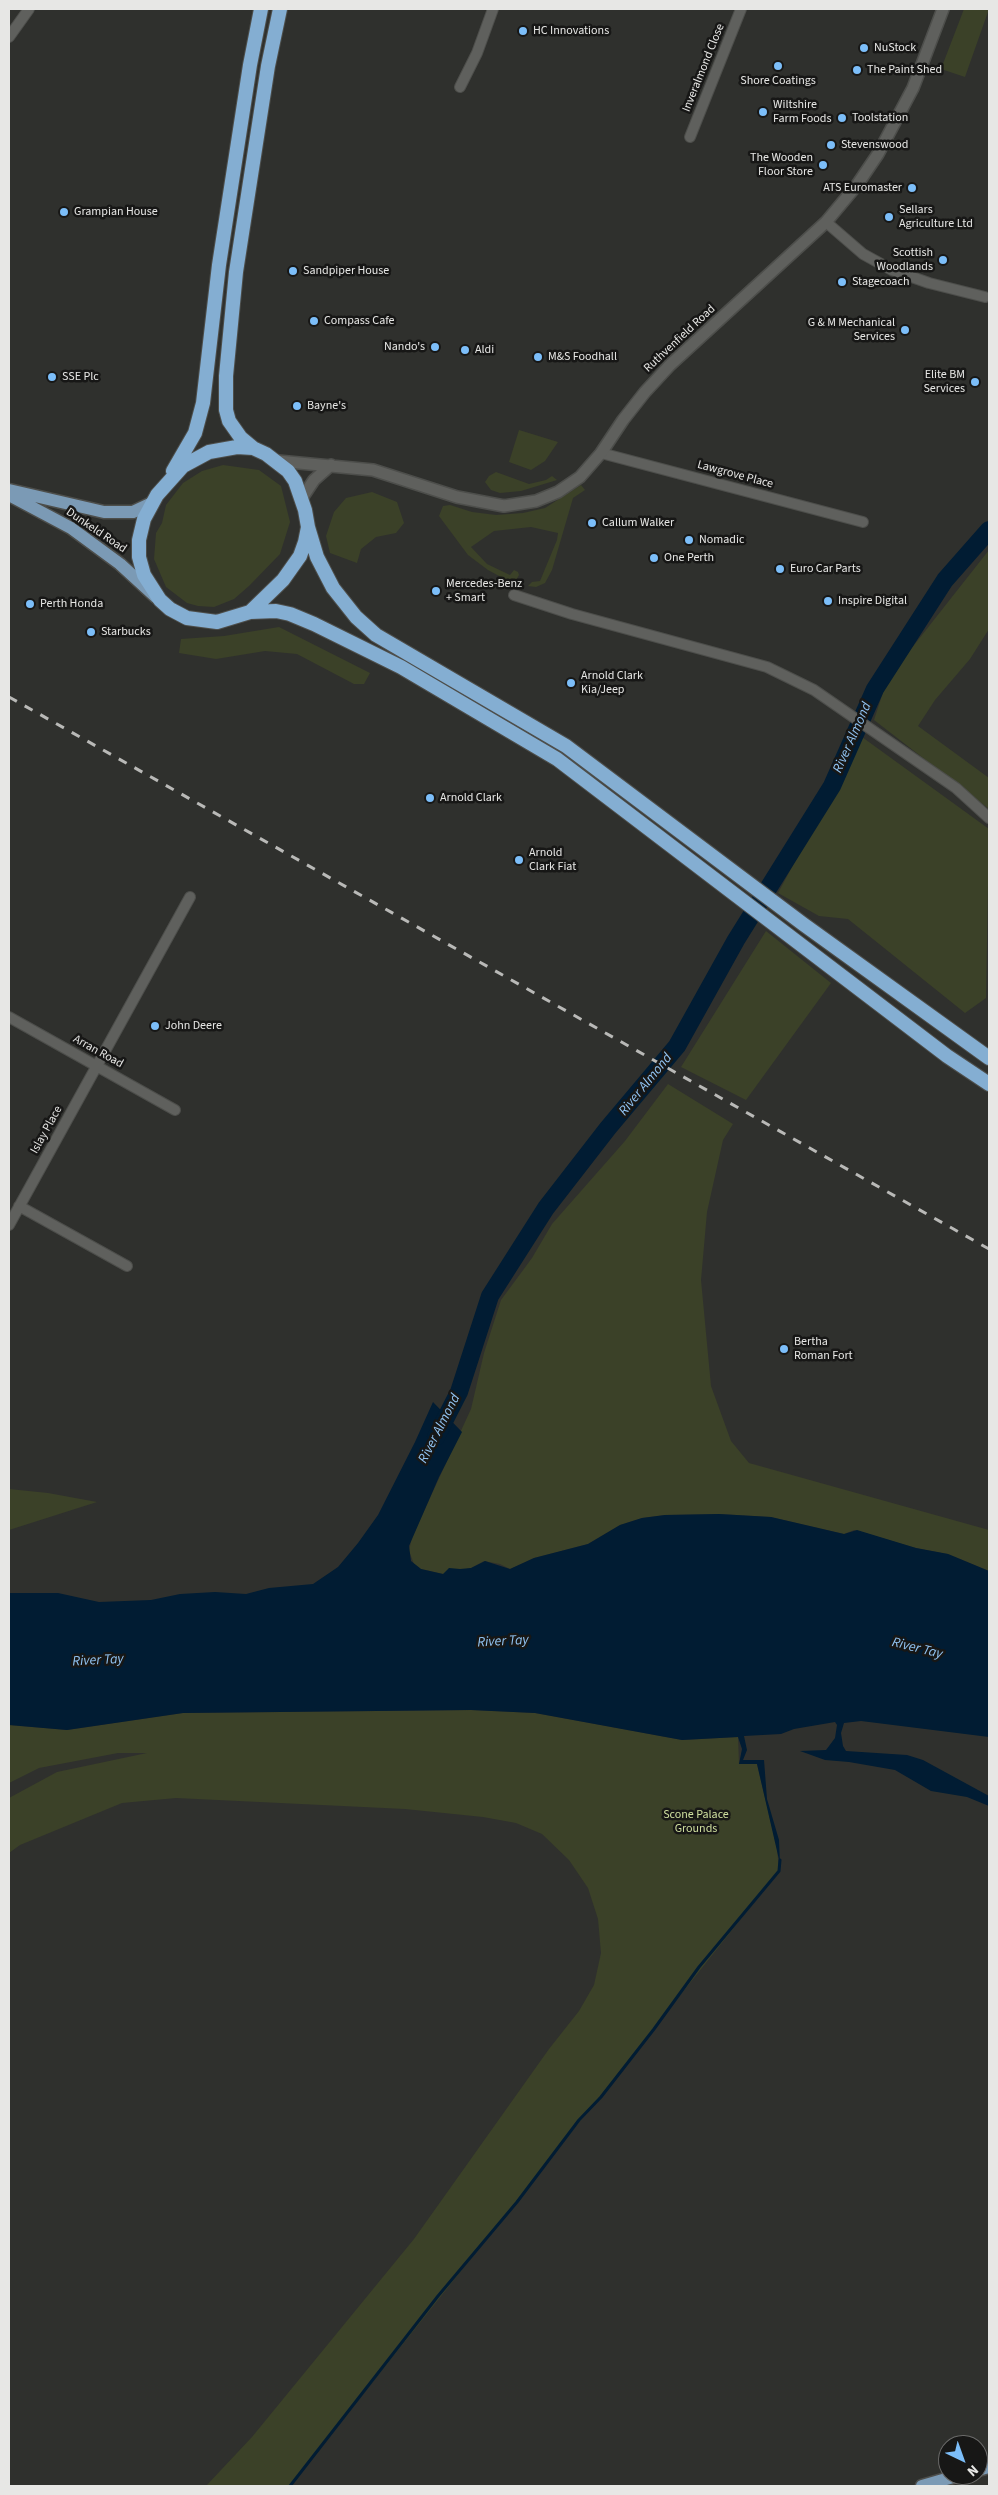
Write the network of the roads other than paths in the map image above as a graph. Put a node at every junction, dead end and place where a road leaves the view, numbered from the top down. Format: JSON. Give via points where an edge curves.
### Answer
{"nodes":[{"id":1,"x":29,"y":9,"type":"edge"},
{"id":2,"x":261,"y":9,"type":"edge"},
{"id":3,"x":280,"y":9,"type":"edge"},
{"id":4,"x":493,"y":9,"type":"edge"},
{"id":5,"x":741,"y":9,"type":"edge"},
{"id":6,"x":942,"y":9,"type":"edge"},
{"id":7,"x":9,"y":37,"type":"edge"},
{"id":8,"x":460,"y":87,"type":"dead end"},
{"id":9,"x":690,"y":137,"type":"dead end"},
{"id":10,"x":826,"y":222,"type":"junction"},
{"id":11,"x":985,"y":297,"type":"dead end"},
{"id":12,"x":253,"y":448,"type":"junction"},
{"id":13,"x":601,"y":453,"type":"junction"},
{"id":14,"x":278,"y":461,"type":"junction"},
{"id":15,"x":331,"y":465,"type":"junction"},
{"id":16,"x":166,"y":482,"type":"junction"},
{"id":17,"x":9,"y":490,"type":"edge"},
{"id":18,"x":9,"y":495,"type":"edge"},
{"id":19,"x":302,"y":498,"type":"junction"},
{"id":20,"x":150,"y":504,"type":"junction"},
{"id":21,"x":863,"y":522,"type":"dead end"},
{"id":22,"x":308,"y":527,"type":"junction"},
{"id":23,"x":514,"y":595,"type":"dead end"},
{"id":24,"x":160,"y":600,"type":"junction"},
{"id":25,"x":250,"y":612,"type":"junction"},
{"id":26,"x":989,"y":818,"type":"edge"},
{"id":27,"x":190,"y":897,"type":"dead end"},
{"id":28,"x":9,"y":1017,"type":"edge"},
{"id":29,"x":989,"y":1058,"type":"edge"},
{"id":30,"x":97,"y":1066,"type":"junction"},
{"id":31,"x":989,"y":1084,"type":"edge"},
{"id":32,"x":175,"y":1110,"type":"dead end"},
{"id":33,"x":19,"y":1206,"type":"junction"},
{"id":34,"x":9,"y":1225,"type":"edge"},
{"id":35,"x":127,"y":1266,"type":"dead end"},
{"id":36,"x":938,"y":2481,"type":"edge"},
{"id":37,"x":922,"y":2486,"type":"edge"}],
"edges":[{"from":1,"to":7,"type":"street"},
{"from":2,"to":16,"type":"highway","via":[[219,265],[204,403],[195,432]]},
{"from":3,"to":12,"type":"highway","via":[[236,272],[226,376],[229,421]]},
{"from":4,"to":8,"type":"street"},
{"from":5,"to":9,"type":"street","name":"Inveralmond Close"},
{"from":6,"to":10,"type":"street","name":"Ruthvenfield Road","via":[[913,88],[897,120],[857,185]]},
{"from":10,"to":11,"type":"street","via":[[863,254],[892,270]]},
{"from":10,"to":13,"type":"street","name":"Ruthvenfield Road","via":[[670,365],[623,420]]},
{"from":12,"to":14,"type":"highway"},
{"from":12,"to":16,"type":"highway","via":[[236,447],[209,452],[183,466]]},
{"from":13,"to":15,"type":"street","name":"Ruthvenfield Road","via":[[580,477],[558,492],[536,501],[504,506],[457,498],[372,470]]},
{"from":13,"to":21,"type":"street","name":"Lawgrove Place"},
{"from":14,"to":15,"type":"street","name":"Ruthvenfield Road"},
{"from":14,"to":19,"type":"highway","via":[[295,481]]},
{"from":15,"to":19,"type":"street","via":[[314,480]]},
{"from":16,"to":20,"type":"highway"},
{"from":17,"to":20,"type":"main road","name":"Dunkeld Road","via":[[104,512],[133,512]]},
{"from":18,"to":24,"type":"main road","name":"Dunkeld Road","via":[[71,528],[120,564]]},
{"from":19,"to":22,"type":"highway"},
{"from":20,"to":24,"type":"highway","via":[[141,531],[139,557],[144,574]]},
{"from":22,"to":25,"type":"highway","via":[[300,556],[294,565]]},
{"from":22,"to":29,"type":"highway","via":[[317,557],[333,588],[356,617],[376,635],[566,746],[803,924]]},
{"from":23,"to":26,"type":"street","via":[[572,614],[758,664],[814,690],[905,756],[956,788]]},
{"from":24,"to":25,"type":"highway","via":[[187,618],[206,622],[236,618]]},
{"from":25,"to":31,"type":"highway","via":[[290,614],[401,666],[557,759],[947,1056]]},
{"from":27,"to":30,"type":"street","name":"Islay Place"},
{"from":28,"to":30,"type":"street","name":"Arran Road"},
{"from":30,"to":32,"type":"street","name":"Arran Road"},
{"from":30,"to":33,"type":"street","name":"Islay Place"},
{"from":33,"to":34,"type":"street","name":"Islay Place"},
{"from":33,"to":35,"type":"street"},
{"from":36,"to":37,"type":"main road"}]}
